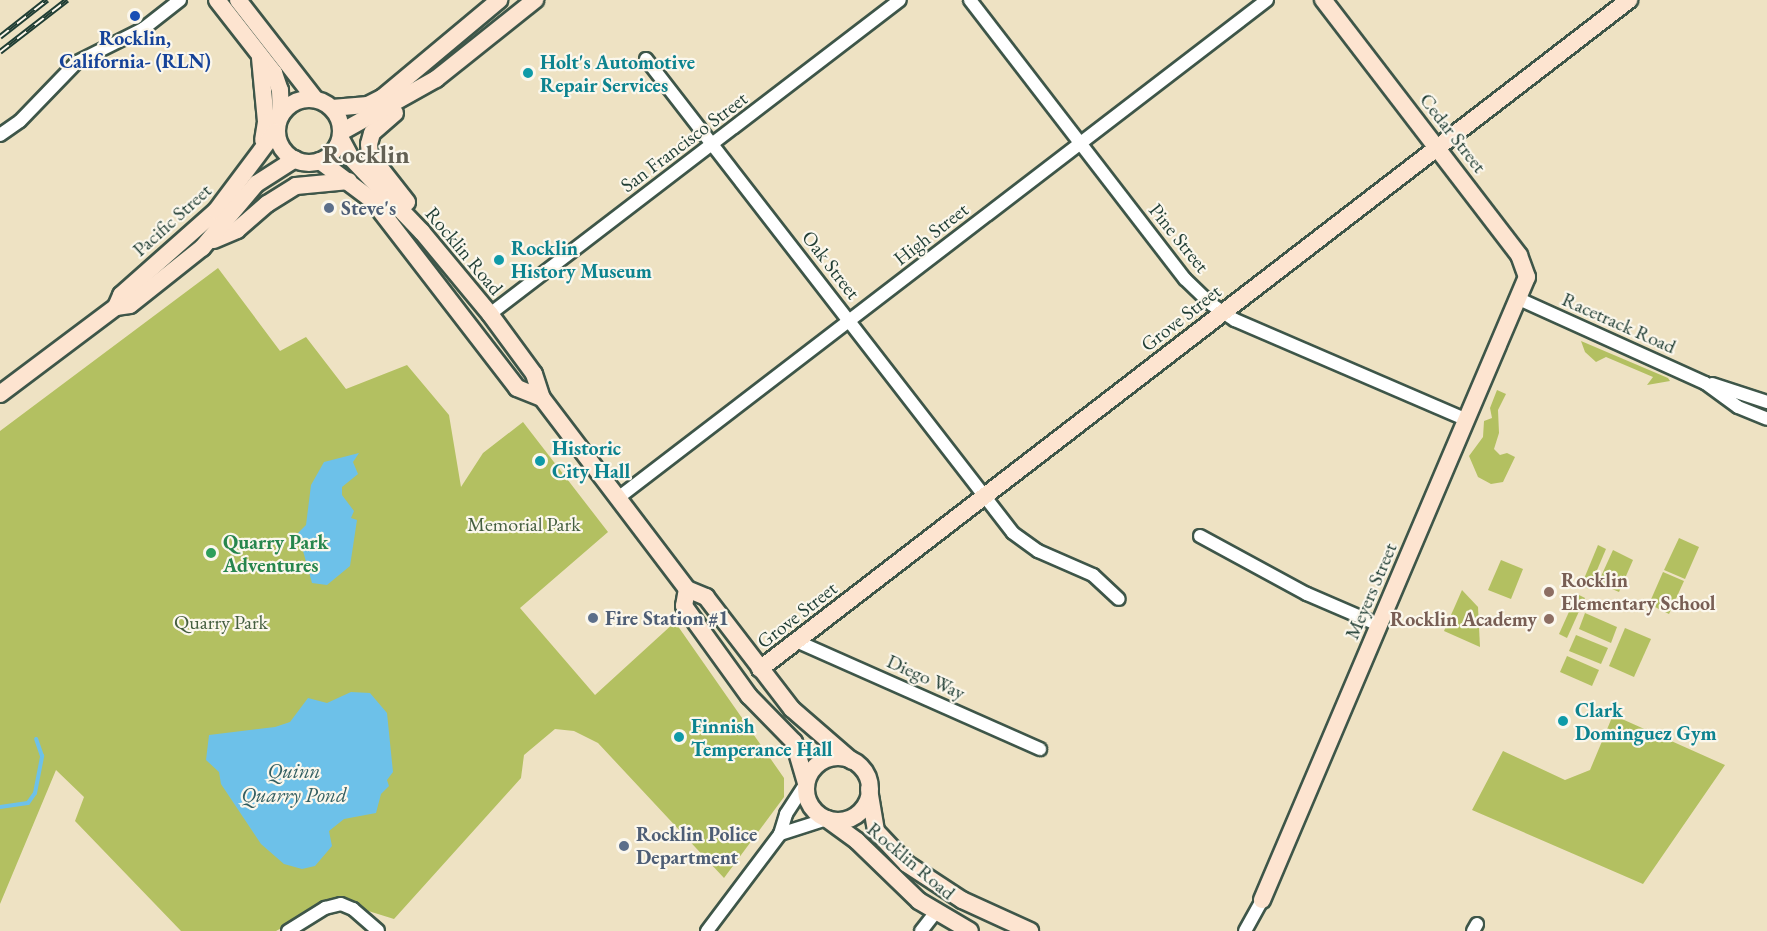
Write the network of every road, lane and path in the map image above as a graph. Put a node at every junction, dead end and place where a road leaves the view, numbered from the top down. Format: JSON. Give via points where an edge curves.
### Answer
{"nodes":[{"id":1,"x":180,"y":0,"type":"edge"},
{"id":2,"x":217,"y":0,"type":"edge"},
{"id":3,"x":238,"y":0,"type":"edge"},
{"id":4,"x":499,"y":0,"type":"edge"},
{"id":5,"x":535,"y":0,"type":"edge"},
{"id":6,"x":900,"y":0,"type":"edge"},
{"id":7,"x":970,"y":0,"type":"edge"},
{"id":8,"x":1267,"y":0,"type":"edge"},
{"id":9,"x":1323,"y":0,"type":"edge"},
{"id":10,"x":1629,"y":0,"type":"edge"},
{"id":11,"x":260,"y":55,"type":"junction"},
{"id":12,"x":646,"y":58,"type":"dead end"},
{"id":13,"x":436,"y":79,"type":"junction"},
{"id":14,"x":315,"y":99,"type":"junction"},
{"id":15,"x":332,"y":108,"type":"junction"},
{"id":16,"x":281,"y":114,"type":"junction"},
{"id":17,"x":275,"y":132,"type":"junction"},
{"id":18,"x":0,"y":135,"type":"edge"},
{"id":19,"x":342,"y":135,"type":"junction"},
{"id":20,"x":1080,"y":143,"type":"junction"},
{"id":21,"x":714,"y":144,"type":"junction"},
{"id":22,"x":1437,"y":147,"type":"junction"},
{"id":23,"x":262,"y":150,"type":"junction"},
{"id":24,"x":295,"y":159,"type":"junction"},
{"id":25,"x":320,"y":161,"type":"junction"},
{"id":26,"x":349,"y":181,"type":"junction"},
{"id":27,"x":422,"y":232,"type":"junction"},
{"id":28,"x":208,"y":243,"type":"junction"},
{"id":29,"x":430,"y":275,"type":"junction"},
{"id":30,"x":1519,"y":299,"type":"junction"},
{"id":31,"x":116,"y":307,"type":"junction"},
{"id":32,"x":1222,"y":312,"type":"junction"},
{"id":33,"x":490,"y":314,"type":"junction"},
{"id":34,"x":849,"y":320,"type":"junction"},
{"id":35,"x":1705,"y":383,"type":"junction"},
{"id":36,"x":0,"y":394,"type":"edge"},
{"id":37,"x":542,"y":398,"type":"junction"},
{"id":38,"x":1767,"y":402,"type":"edge"},
{"id":39,"x":1767,"y":419,"type":"edge"},
{"id":40,"x":1467,"y":420,"type":"junction"},
{"id":41,"x":984,"y":496,"type":"junction"},
{"id":42,"x":618,"y":498,"type":"junction"},
{"id":43,"x":1200,"y":536,"type":"dead end"},
{"id":44,"x":687,"y":588,"type":"junction"},
{"id":45,"x":1119,"y":599,"type":"dead end"},
{"id":46,"x":696,"y":621,"type":"junction"},
{"id":47,"x":1380,"y":625,"type":"junction"},
{"id":48,"x":796,"y":641,"type":"junction"},
{"id":49,"x":760,"y":669,"type":"junction"},
{"id":50,"x":783,"y":731,"type":"junction"},
{"id":51,"x":1040,"y":749,"type":"dead end"},
{"id":52,"x":852,"y":761,"type":"junction"},
{"id":53,"x":806,"y":783,"type":"junction"},
{"id":54,"x":869,"y":789,"type":"junction"},
{"id":55,"x":827,"y":819,"type":"junction"},
{"id":56,"x":780,"y":834,"type":"junction"},
{"id":57,"x":1262,"y":900,"type":"junction"},
{"id":58,"x":936,"y":912,"type":"junction"},
{"id":59,"x":1023,"y":928,"type":"edge"},
{"id":60,"x":288,"y":931,"type":"edge"},
{"id":61,"x":378,"y":931,"type":"edge"},
{"id":62,"x":707,"y":931,"type":"edge"},
{"id":63,"x":921,"y":931,"type":"edge"},
{"id":64,"x":970,"y":931,"type":"edge"},
{"id":65,"x":1245,"y":931,"type":"edge"},
{"id":66,"x":1251,"y":931,"type":"edge"}],
"edges":[{"from":1,"to":18,"type":"street","via":[[143,29],[70,67],[20,121]]},
{"from":2,"to":11,"type":"main road"},
{"from":3,"to":14,"type":"main road"},
{"from":4,"to":15,"type":"main road","via":[[382,98],[368,105]]},
{"from":5,"to":13,"type":"main road"},
{"from":6,"to":21,"type":"street","name":"San Francisco Street"},
{"from":7,"to":20,"type":"street","name":"Pine Street"},
{"from":8,"to":20,"type":"street","name":"High Street"},
{"from":9,"to":22,"type":"main road","name":"Cedar Street"},
{"from":10,"to":22,"type":"main road","name":"Grove Street"},
{"from":11,"to":16,"type":"main road","via":[[280,90]]},
{"from":11,"to":23,"type":"main road","via":[[266,122]]},
{"from":12,"to":21,"type":"street","name":"Oak Street"},
{"from":13,"to":19,"type":"main road"},
{"from":13,"to":27,"type":"main road","via":[[380,126],[369,144],[370,155],[412,209]]},
{"from":14,"to":15,"type":"main road"},
{"from":14,"to":16,"type":"main road","via":[[295,102]]},
{"from":15,"to":19,"type":"main road"},
{"from":16,"to":17,"type":"main road"},
{"from":17,"to":23,"type":"main road","name":"Pacific Street"},
{"from":17,"to":24,"type":"main road","via":[[278,142]]},
{"from":19,"to":25,"type":"main road"},
{"from":19,"to":27,"type":"main road","name":"Rocklin Road","via":[[351,158]]},
{"from":20,"to":32,"type":"street","name":"Pine Street","via":[[1185,279]]},
{"from":20,"to":34,"type":"street","name":"High Street"},
{"from":21,"to":33,"type":"street","name":"San Francisco Street"},
{"from":21,"to":34,"type":"street","name":"Oak Street"},
{"from":22,"to":30,"type":"main road","name":"Cedar Street","via":[[1524,262],[1527,277]]},
{"from":22,"to":32,"type":"main road","name":"Grove Street"},
{"from":23,"to":31,"type":"main road","name":"Pacific Street","via":[[216,211],[121,295]]},
{"from":24,"to":25,"type":"main road"},
{"from":24,"to":28,"type":"main road","name":"Pacific Street","via":[[256,184]]},
{"from":25,"to":26,"type":"main road","name":"Rocklin Road"},
{"from":26,"to":28,"type":"main road","via":[[296,186],[267,204],[237,231]]},
{"from":26,"to":29,"type":"main road","name":"Rocklin Road","via":[[372,201]]},
{"from":27,"to":33,"type":"main road","name":"Rocklin Road"},
{"from":28,"to":31,"type":"main road","name":"Pacific Street","via":[[130,305]]},
{"from":29,"to":33,"type":"main road","via":[[450,287],[476,315]]},
{"from":29,"to":37,"type":"main road","name":"Rocklin Road","via":[[517,388]]},
{"from":30,"to":35,"type":"street","name":"Racetrack Road"},
{"from":30,"to":40,"type":"main road","name":"Meyers Street"},
{"from":31,"to":36,"type":"main road","name":"Pacific Street"},
{"from":32,"to":40,"type":"street","name":"Pine Street"},
{"from":32,"to":41,"type":"main road","name":"Grove Street"},
{"from":33,"to":37,"type":"main road","name":"Rocklin Road","via":[[534,374]]},
{"from":34,"to":41,"type":"street","name":"Oak Street"},
{"from":34,"to":42,"type":"street","name":"High Street"},
{"from":35,"to":38,"type":"street","name":"Racetrack Road"},
{"from":35,"to":39,"type":"street","name":"Racetrack Road","via":[[1738,407]]},
{"from":37,"to":42,"type":"main road","name":"Rocklin Road"},
{"from":40,"to":47,"type":"main road","name":"Meyers Street"},
{"from":41,"to":45,"type":"street","name":"Oak Street","via":[[1025,544],[1094,575]]},
{"from":41,"to":48,"type":"main road","name":"Grove Street"},
{"from":42,"to":44,"type":"main road","name":"Rocklin Road"},
{"from":43,"to":47,"type":"street","via":[[1307,594]]},
{"from":44,"to":46,"type":"main road","name":"Rocklin Road","via":[[684,606]]},
{"from":44,"to":49,"type":"main road","name":"Rocklin Road","via":[[706,597]]},
{"from":46,"to":49,"type":"main road","via":[[711,623],[748,666]]},
{"from":46,"to":50,"type":"main road","name":"Rocklin Road","via":[[749,696]]},
{"from":47,"to":57,"type":"main road","name":"Meyers Street"},
{"from":48,"to":49,"type":"main road","name":"Grove Street"},
{"from":48,"to":51,"type":"street","name":"Diego Way"},
{"from":49,"to":50,"type":"main road","via":[[761,687],[780,718]]},
{"from":49,"to":52,"type":"main road","name":"Rocklin Road","via":[[792,710]]},
{"from":50,"to":53,"type":"main road","name":"Rocklin Road","via":[[800,753]]},
{"from":52,"to":53,"type":"main road","via":[[823,761]]},
{"from":52,"to":54,"type":"main road","via":[[866,775]]},
{"from":53,"to":55,"type":"main road","via":[[810,805]]},
{"from":53,"to":56,"type":"street","via":[[786,814]]},
{"from":54,"to":55,"type":"main road","via":[[868,799],[856,815],[837,821]]},
{"from":54,"to":59,"type":"main road","name":"Rocklin Road","via":[[876,831],[883,843],[936,886]]},
{"from":55,"to":56,"type":"street"},
{"from":55,"to":58,"type":"main road","name":"Rocklin Road"},
{"from":56,"to":62,"type":"street"},
{"from":57,"to":65,"type":"street","name":"Meyers Street"},
{"from":57,"to":66,"type":"street","name":"Meyers Street"},
{"from":58,"to":59,"type":"main road","via":[[950,909],[977,922]]},
{"from":58,"to":63,"type":"street"},
{"from":58,"to":64,"type":"main road","name":"Rocklin Road"},
{"from":60,"to":61,"type":"street","via":[[325,908],[341,904],[353,909]]}]}
